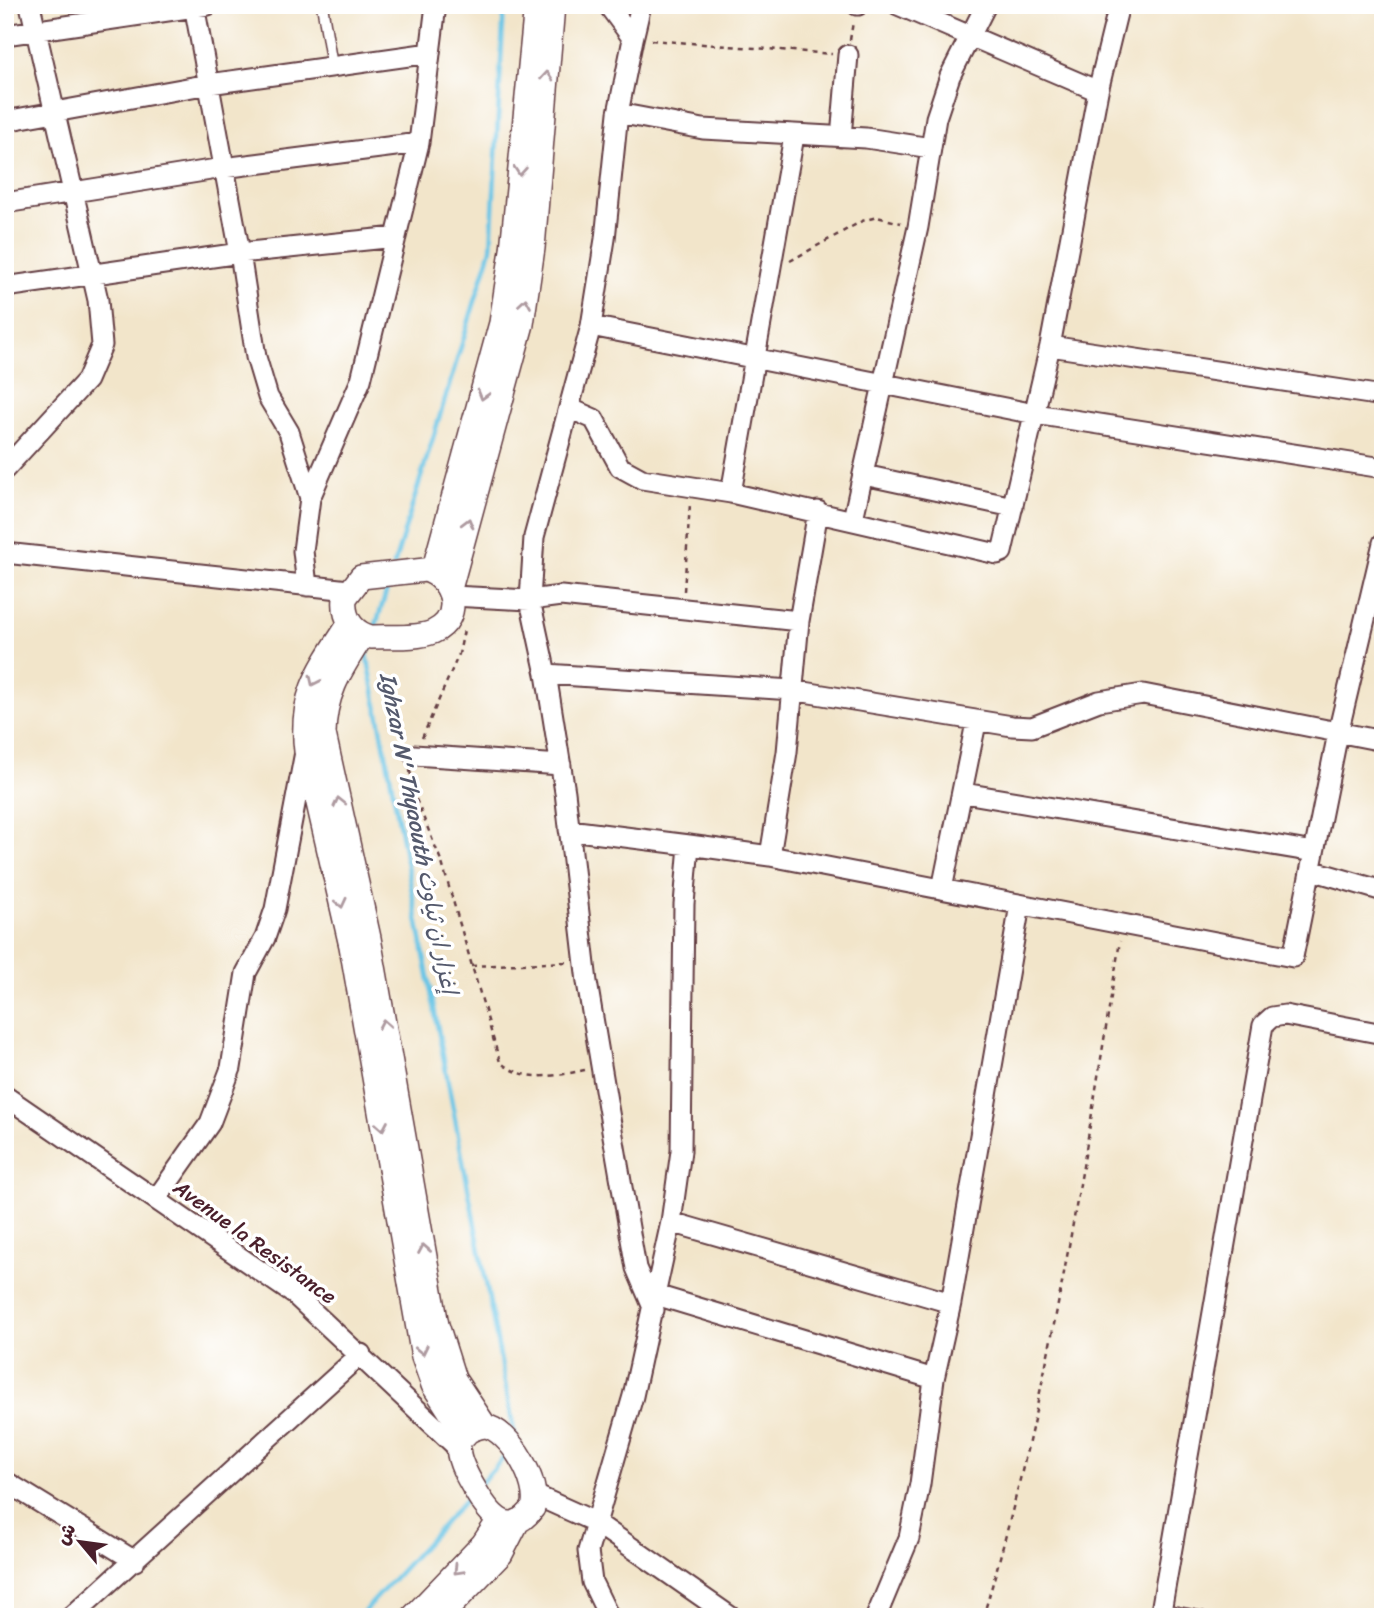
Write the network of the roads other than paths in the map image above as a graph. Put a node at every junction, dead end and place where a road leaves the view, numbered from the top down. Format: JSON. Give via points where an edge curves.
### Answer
{"nodes":[{"id":1,"x":30,"y":5,"type":"edge"},
{"id":2,"x":322,"y":5,"type":"edge"},
{"id":3,"x":436,"y":5,"type":"edge"},
{"id":4,"x":536,"y":5,"type":"edge"},
{"id":5,"x":553,"y":5,"type":"edge"},
{"id":6,"x":608,"y":5,"type":"edge"},
{"id":7,"x":641,"y":5,"type":"edge"},
{"id":8,"x":898,"y":5,"type":"edge"},
{"id":9,"x":986,"y":5,"type":"edge"},
{"id":10,"x":199,"y":6,"type":"edge"},
{"id":11,"x":1113,"y":7,"type":"edge"},
{"id":12,"x":35,"y":30,"type":"junction"},
{"id":13,"x":5,"y":35,"type":"edge"},
{"id":14,"x":969,"y":37,"type":"junction"},
{"id":15,"x":633,"y":40,"type":"junction"},
{"id":16,"x":430,"y":53,"type":"junction"},
{"id":17,"x":848,"y":55,"type":"road end"},
{"id":18,"x":331,"y":66,"type":"junction"},
{"id":19,"x":209,"y":84,"type":"junction"},
{"id":20,"x":1098,"y":91,"type":"junction"},
{"id":21,"x":56,"y":111,"type":"junction"},
{"id":22,"x":618,"y":113,"type":"junction"},
{"id":23,"x":5,"y":121,"type":"edge"},
{"id":24,"x":794,"y":136,"type":"junction"},
{"id":25,"x":841,"y":137,"type":"junction"},
{"id":26,"x":419,"y":143,"type":"junction"},
{"id":27,"x":931,"y":148,"type":"junction"},
{"id":28,"x":223,"y":168,"type":"junction"},
{"id":29,"x":75,"y":191,"type":"junction"},
{"id":30,"x":5,"y":204,"type":"edge"},
{"id":31,"x":396,"y":237,"type":"junction"},
{"id":32,"x":240,"y":253,"type":"junction"},
{"id":33,"x":93,"y":272,"type":"junction"},
{"id":34,"x":5,"y":287,"type":"edge"},
{"id":35,"x":591,"y":326,"type":"junction"},
{"id":36,"x":1050,"y":346,"type":"junction"},
{"id":37,"x":753,"y":359,"type":"junction"},
{"id":38,"x":884,"y":384,"type":"junction"},
{"id":39,"x":1383,"y":396,"type":"edge"},
{"id":40,"x":569,"y":408,"type":"junction"},
{"id":41,"x":1035,"y":414,"type":"junction"},
{"id":42,"x":1383,"y":468,"type":"edge"},
{"id":43,"x":5,"y":470,"type":"edge"},
{"id":44,"x":864,"y":475,"type":"junction"},
{"id":45,"x":731,"y":493,"type":"junction"},
{"id":46,"x":310,"y":498,"type":"junction"},
{"id":47,"x":1013,"y":507,"type":"junction"},
{"id":48,"x":818,"y":511,"type":"junction"},
{"id":49,"x":853,"y":519,"type":"junction"},
{"id":50,"x":1382,"y":547,"type":"edge"},
{"id":51,"x":5,"y":553,"type":"edge"},
{"id":52,"x":433,"y":572,"type":"junction"},
{"id":53,"x":307,"y":586,"type":"junction"},
{"id":54,"x":349,"y":590,"type":"junction"},
{"id":55,"x":451,"y":593,"type":"junction"},
{"id":56,"x":530,"y":600,"type":"junction"},
{"id":57,"x":799,"y":621,"type":"junction"},
{"id":58,"x":356,"y":629,"type":"junction"},
{"id":59,"x":546,"y":674,"type":"junction"},
{"id":60,"x":792,"y":690,"type":"junction"},
{"id":61,"x":976,"y":723,"type":"junction"},
{"id":62,"x":1338,"y":733,"type":"junction"},
{"id":63,"x":1383,"y":740,"type":"edge"},
{"id":64,"x":306,"y":751,"type":"junction"},
{"id":65,"x":414,"y":755,"type":"road end"},
{"id":66,"x":561,"y":765,"type":"junction"},
{"id":67,"x":964,"y":793,"type":"junction"},
{"id":68,"x":569,"y":830,"type":"junction"},
{"id":69,"x":689,"y":845,"type":"junction"},
{"id":70,"x":771,"y":856,"type":"junction"},
{"id":71,"x":1312,"y":861,"type":"junction"},
{"id":72,"x":942,"y":889,"type":"junction"},
{"id":73,"x":1383,"y":891,"type":"edge"},
{"id":74,"x":1020,"y":905,"type":"junction"},
{"id":75,"x":1383,"y":1034,"type":"edge"},
{"id":76,"x":5,"y":1096,"type":"edge"},
{"id":77,"x":157,"y":1198,"type":"junction"},
{"id":78,"x":671,"y":1222,"type":"junction"},
{"id":79,"x":655,"y":1302,"type":"junction"},
{"id":80,"x":951,"y":1303,"type":"junction"},
{"id":81,"x":362,"y":1354,"type":"junction"},
{"id":82,"x":934,"y":1379,"type":"junction"},
{"id":83,"x":474,"y":1441,"type":"junction"},
{"id":84,"x":5,"y":1480,"type":"edge"},
{"id":85,"x":534,"y":1489,"type":"junction"},
{"id":86,"x":502,"y":1518,"type":"junction"},
{"id":87,"x":595,"y":1522,"type":"junction"},
{"id":88,"x":135,"y":1561,"type":"junction"},
{"id":89,"x":1160,"y":1613,"type":"edge"},
{"id":90,"x":71,"y":1617,"type":"edge"},
{"id":91,"x":413,"y":1617,"type":"edge"},
{"id":92,"x":440,"y":1617,"type":"edge"},
{"id":93,"x":609,"y":1617,"type":"edge"},
{"id":94,"x":731,"y":1617,"type":"edge"},
{"id":95,"x":876,"y":1617,"type":"edge"},
{"id":96,"x":1203,"y":1617,"type":"edge"}],
"edges":[{"from":1,"to":12,"type":"street"},
{"from":2,"to":18,"type":"lane"},
{"from":3,"to":16,"type":"street"},
{"from":4,"to":52,"type":"street","one_way":true,"via":[[501,323]]},
{"from":55,"to":5,"type":"street","one_way":true,"via":[[522,324],[533,248]]},
{"from":6,"to":15,"type":"street"},
{"from":7,"to":15,"type":"street"},
{"from":8,"to":14,"type":"street"},
{"from":9,"to":14,"type":"street"},
{"from":10,"to":12,"type":"street"},
{"from":10,"to":19,"type":"street"},
{"from":11,"to":20,"type":"street"},
{"from":12,"to":13,"type":"street"},
{"from":12,"to":21,"type":"street"},
{"from":14,"to":20,"type":"street"},
{"from":14,"to":27,"type":"street","via":[[942,98]]},
{"from":15,"to":22,"type":"street"},
{"from":16,"to":18,"type":"street"},
{"from":16,"to":26,"type":"street"},
{"from":17,"to":25,"type":"street"},
{"from":18,"to":19,"type":"street"},
{"from":19,"to":21,"type":"street"},
{"from":19,"to":28,"type":"street"},
{"from":20,"to":36,"type":"street"},
{"from":21,"to":23,"type":"street"},
{"from":21,"to":29,"type":"street"},
{"from":22,"to":24,"type":"street","via":[[703,129]]},
{"from":22,"to":35,"type":"street"},
{"from":24,"to":25,"type":"street"},
{"from":24,"to":37,"type":"street"},
{"from":25,"to":27,"type":"street"},
{"from":26,"to":28,"type":"street"},
{"from":26,"to":31,"type":"street"},
{"from":27,"to":38,"type":"street"},
{"from":28,"to":29,"type":"street"},
{"from":28,"to":32,"type":"street"},
{"from":29,"to":30,"type":"street"},
{"from":29,"to":33,"type":"street"},
{"from":31,"to":32,"type":"street"},
{"from":31,"to":46,"type":"street","via":[[361,380]]},
{"from":32,"to":33,"type":"street"},
{"from":32,"to":46,"type":"street","via":[[256,357],[268,397],[289,432]]},
{"from":33,"to":34,"type":"street"},
{"from":33,"to":43,"type":"street","via":[[103,334],[97,363],[67,404]]},
{"from":35,"to":37,"type":"street"},
{"from":35,"to":40,"type":"street"},
{"from":36,"to":39,"type":"street"},
{"from":36,"to":41,"type":"street"},
{"from":37,"to":38,"type":"street"},
{"from":37,"to":45,"type":"street"},
{"from":38,"to":41,"type":"street"},
{"from":38,"to":44,"type":"street"},
{"from":40,"to":45,"type":"street","via":[[594,419],[626,472],[650,482]]},
{"from":40,"to":56,"type":"street","via":[[534,537]]},
{"from":41,"to":42,"type":"street"},
{"from":41,"to":47,"type":"street"},
{"from":44,"to":47,"type":"street"},
{"from":44,"to":49,"type":"street"},
{"from":45,"to":48,"type":"street"},
{"from":46,"to":53,"type":"street","via":[[303,551]]},
{"from":47,"to":49,"type":"street","via":[[1005,547],[997,554]]},
{"from":48,"to":49,"type":"street"},
{"from":48,"to":57,"type":"street"},
{"from":50,"to":62,"type":"street"},
{"from":51,"to":53,"type":"street"},
{"from":52,"to":54,"type":"street","via":[[369,574]]},
{"from":52,"to":55,"type":"street"},
{"from":53,"to":54,"type":"street"},
{"from":54,"to":58,"type":"street","via":[[344,607]]},
{"from":55,"to":56,"type":"street"},
{"from":55,"to":58,"type":"street","via":[[451,613],[435,631],[371,637]]},
{"from":56,"to":57,"type":"street","via":[[561,596]]},
{"from":56,"to":59,"type":"street"},
{"from":57,"to":60,"type":"street"},
{"from":58,"to":64,"type":"street","one_way":true,"via":[[317,673],[306,697],[302,724]]},
{"from":83,"to":58,"type":"street","one_way":true,"via":[[437,1325],[369,938],[324,734],[333,681]]},
{"from":59,"to":60,"type":"street"},
{"from":59,"to":66,"type":"street"},
{"from":60,"to":61,"type":"street"},
{"from":60,"to":70,"type":"street"},
{"from":61,"to":62,"type":"street","via":[[1032,727],[1098,701],[1143,694]]},
{"from":61,"to":67,"type":"street"},
{"from":62,"to":63,"type":"street"},
{"from":62,"to":71,"type":"street"},
{"from":64,"to":77,"type":"street","via":[[275,909],[246,973],[231,1068],[210,1123]]},
{"from":64,"to":83,"type":"street","one_way":true,"via":[[351,946],[423,1357],[433,1385]]},
{"from":65,"to":66,"type":"street"},
{"from":66,"to":68,"type":"street"},
{"from":67,"to":71,"type":"street"},
{"from":67,"to":72,"type":"street"},
{"from":68,"to":69,"type":"street"},
{"from":68,"to":79,"type":"street","via":[[584,961],[636,1268]]},
{"from":69,"to":70,"type":"street"},
{"from":69,"to":78,"type":"street","via":[[681,1151]]},
{"from":70,"to":72,"type":"street"},
{"from":71,"to":73,"type":"street"},
{"from":71,"to":74,"type":"street","via":[[1293,957]]},
{"from":72,"to":74,"type":"street"},
{"from":74,"to":80,"type":"street"},
{"from":75,"to":89,"type":"street","via":[[1285,1015],[1272,1017],[1263,1025]]},
{"from":76,"to":77,"type":"street","name":"Avenue la Resistance"},
{"from":77,"to":81,"type":"street","name":"Avenue la Resistance","via":[[295,1295]]},
{"from":78,"to":79,"type":"street"},
{"from":78,"to":80,"type":"street"},
{"from":79,"to":82,"type":"street"},
{"from":79,"to":87,"type":"street","via":[[633,1396]]},
{"from":80,"to":82,"type":"street"},
{"from":81,"to":83,"type":"street","name":"Avenue la Resistance"},
{"from":81,"to":88,"type":"street"},
{"from":82,"to":95,"type":"street","via":[[929,1434],[909,1538]]},
{"from":83,"to":85,"type":"street"},
{"from":83,"to":86,"type":"street"},
{"from":84,"to":88,"type":"street"},
{"from":85,"to":86,"type":"street","via":[[533,1508]]},
{"from":85,"to":87,"type":"street"},
{"from":86,"to":91,"type":"street","one_way":true},
{"from":86,"to":92,"type":"street","via":[[501,1554]]},
{"from":87,"to":93,"type":"street","via":[[588,1568]]},
{"from":87,"to":94,"type":"street"},
{"from":88,"to":90,"type":"street"},
{"from":89,"to":96,"type":"lane"}]}
